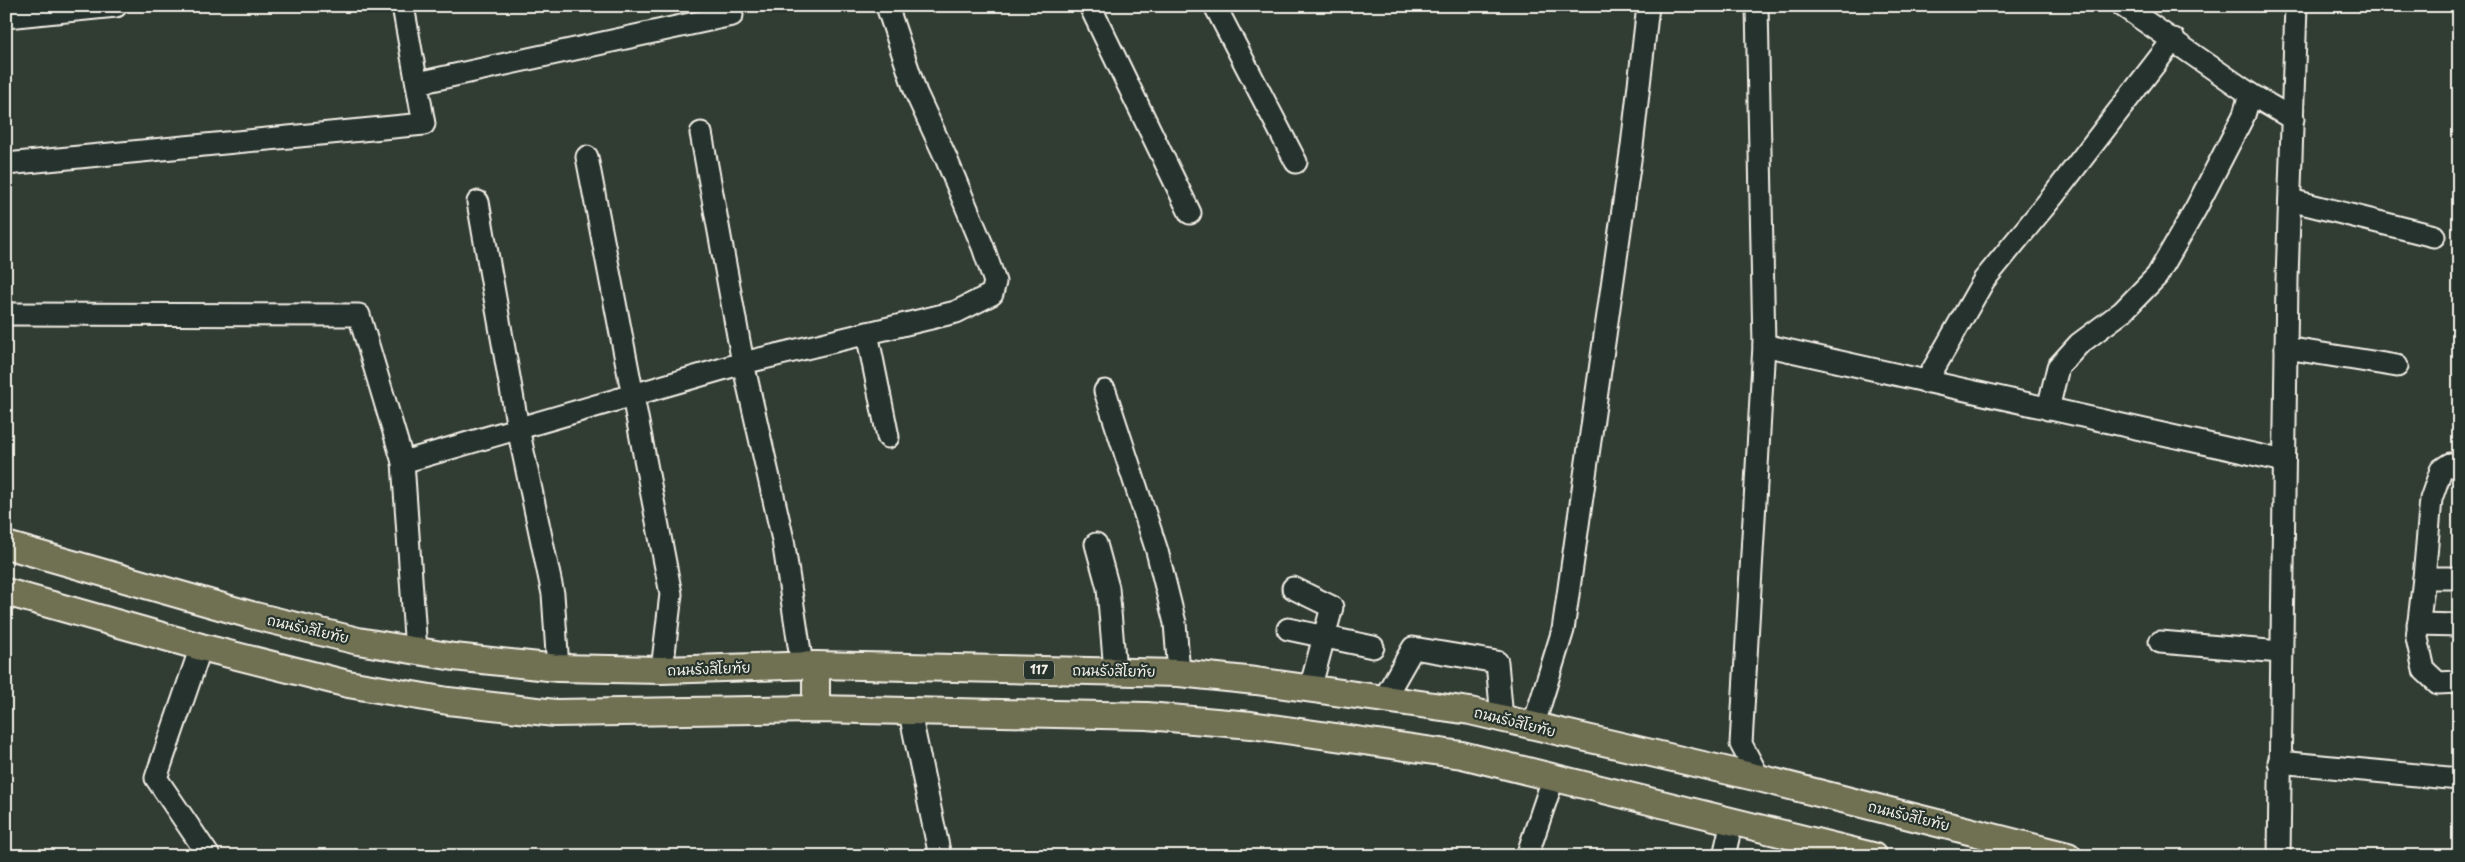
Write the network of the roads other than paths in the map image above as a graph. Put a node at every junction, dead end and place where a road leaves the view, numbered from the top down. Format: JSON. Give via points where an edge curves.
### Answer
{"nodes":[{"id":1,"x":116,"y":6,"type":"edge"},
{"id":2,"x":403,"y":6,"type":"edge"},
{"id":3,"x":887,"y":6,"type":"edge"},
{"id":4,"x":1090,"y":6,"type":"edge"},
{"id":5,"x":1215,"y":6,"type":"edge"},
{"id":6,"x":1648,"y":6,"type":"edge"},
{"id":7,"x":1757,"y":6,"type":"edge"},
{"id":8,"x":2124,"y":6,"type":"edge"},
{"id":9,"x":2296,"y":6,"type":"edge"},
{"id":10,"x":732,"y":14,"type":"dead end"},
{"id":11,"x":6,"y":17,"type":"edge"},
{"id":12,"x":2174,"y":40,"type":"junction"},
{"id":13,"x":418,"y":83,"type":"junction"},
{"id":14,"x":2250,"y":94,"type":"junction"},
{"id":15,"x":2293,"y":119,"type":"junction"},
{"id":16,"x":701,"y":134,"type":"dead end"},
{"id":17,"x":587,"y":157,"type":"dead end"},
{"id":18,"x":1296,"y":162,"type":"dead end"},
{"id":19,"x":6,"y":164,"type":"edge"},
{"id":20,"x":2290,"y":200,"type":"junction"},
{"id":21,"x":478,"y":202,"type":"dead end"},
{"id":22,"x":1190,"y":213,"type":"dead end"},
{"id":23,"x":2434,"y":236,"type":"dead end"},
{"id":24,"x":6,"y":314,"type":"edge"},
{"id":25,"x":867,"y":333,"type":"junction"},
{"id":26,"x":1764,"y":345,"type":"junction"},
{"id":27,"x":2286,"y":348,"type":"junction"},
{"id":28,"x":743,"y":362,"type":"junction"},
{"id":29,"x":2397,"y":366,"type":"dead end"},
{"id":30,"x":1926,"y":382,"type":"junction"},
{"id":31,"x":1106,"y":390,"type":"dead end"},
{"id":32,"x":632,"y":395,"type":"junction"},
{"id":33,"x":2048,"y":409,"type":"junction"},
{"id":34,"x":518,"y":428,"type":"junction"},
{"id":35,"x":888,"y":437,"type":"dead end"},
{"id":36,"x":2284,"y":461,"type":"junction"},
{"id":37,"x":403,"y":462,"type":"junction"},
{"id":38,"x":2459,"y":465,"type":"edge"},
{"id":39,"x":1096,"y":544,"type":"dead end"},
{"id":40,"x":6,"y":545,"type":"edge"},
{"id":41,"x":2424,"y":578,"type":"junction"},
{"id":42,"x":2459,"y":578,"type":"edge"},
{"id":43,"x":1293,"y":588,"type":"dead end"},
{"id":44,"x":6,"y":592,"type":"edge"},
{"id":45,"x":50,"y":604,"type":"junction"},
{"id":46,"x":6,"y":610,"type":"edge"},
{"id":47,"x":2418,"y":624,"type":"junction"},
{"id":48,"x":2459,"y":625,"type":"edge"},
{"id":49,"x":1288,"y":629,"type":"dead end"},
{"id":50,"x":1324,"y":637,"type":"junction"},
{"id":51,"x":2160,"y":642,"type":"dead end"},
{"id":52,"x":201,"y":647,"type":"junction"},
{"id":53,"x":1372,"y":647,"type":"dead end"},
{"id":54,"x":416,"y":651,"type":"junction"},
{"id":55,"x":2281,"y":652,"type":"junction"},
{"id":56,"x":809,"y":665,"type":"junction"},
{"id":57,"x":558,"y":668,"type":"junction"},
{"id":58,"x":662,"y":670,"type":"junction"},
{"id":59,"x":1115,"y":671,"type":"junction"},
{"id":60,"x":1179,"y":673,"type":"junction"},
{"id":61,"x":2459,"y":682,"type":"edge"},
{"id":62,"x":1310,"y":688,"type":"junction"},
{"id":63,"x":1384,"y":699,"type":"junction"},
{"id":64,"x":816,"y":709,"type":"junction"},
{"id":65,"x":910,"y":713,"type":"junction"},
{"id":66,"x":1502,"y":719,"type":"junction"},
{"id":67,"x":1533,"y":727,"type":"junction"},
{"id":68,"x":2279,"y":762,"type":"junction"},
{"id":69,"x":1554,"y":776,"type":"junction"},
{"id":70,"x":1759,"y":778,"type":"junction"},
{"id":71,"x":2459,"y":779,"type":"edge"},
{"id":72,"x":1732,"y":820,"type":"junction"},
{"id":73,"x":209,"y":856,"type":"edge"},
{"id":74,"x":940,"y":856,"type":"edge"},
{"id":75,"x":1527,"y":856,"type":"edge"},
{"id":76,"x":1724,"y":856,"type":"edge"},
{"id":77,"x":1873,"y":856,"type":"edge"},
{"id":78,"x":2068,"y":856,"type":"edge"},
{"id":79,"x":2279,"y":856,"type":"edge"}],
"edges":[{"from":1,"to":11,"type":"street"},
{"from":2,"to":13,"type":"street"},
{"from":3,"to":25,"type":"street","via":[[916,94],[983,247],[995,289],[992,294],[956,312]]},
{"from":4,"to":22,"type":"street"},
{"from":5,"to":18,"type":"street"},
{"from":6,"to":67,"type":"street","via":[[1632,146],[1563,630]]},
{"from":7,"to":26,"type":"street"},
{"from":8,"to":12,"type":"street"},
{"from":9,"to":15,"type":"street"},
{"from":10,"to":13,"type":"street"},
{"from":12,"to":14,"type":"street"},
{"from":12,"to":30,"type":"street","via":[[1984,280]]},
{"from":13,"to":19,"type":"street","via":[[424,124]]},
{"from":14,"to":15,"type":"street"},
{"from":14,"to":33,"type":"street","via":[[2244,115],[2157,276],[2122,312],[2079,344],[2058,367]]},
{"from":15,"to":20,"type":"street"},
{"from":16,"to":28,"type":"street"},
{"from":17,"to":32,"type":"street"},
{"from":20,"to":23,"type":"street"},
{"from":20,"to":27,"type":"street"},
{"from":21,"to":34,"type":"street"},
{"from":24,"to":37,"type":"street","via":[[359,315]]},
{"from":25,"to":28,"type":"street"},
{"from":25,"to":35,"type":"street"},
{"from":26,"to":30,"type":"street"},
{"from":26,"to":70,"type":"street","via":[[1741,744]]},
{"from":27,"to":29,"type":"street"},
{"from":27,"to":36,"type":"street"},
{"from":28,"to":32,"type":"street"},
{"from":28,"to":56,"type":"street"},
{"from":30,"to":33,"type":"street"},
{"from":31,"to":60,"type":"street","via":[[1157,551],[1175,622]]},
{"from":32,"to":34,"type":"street"},
{"from":32,"to":58,"type":"street","via":[[671,594]]},
{"from":33,"to":36,"type":"street"},
{"from":34,"to":37,"type":"street"},
{"from":34,"to":57,"type":"street","via":[[553,594]]},
{"from":36,"to":55,"type":"street"},
{"from":37,"to":54,"type":"street"},
{"from":38,"to":41,"type":"street","via":[[2450,464],[2441,470],[2431,499]]},
{"from":39,"to":59,"type":"street","via":[[1108,588]]},
{"from":40,"to":54,"type":"main road","name":"ถนนรังสิโยทัย","number":"117","via":[[251,616]]},
{"from":41,"to":42,"type":"street"},
{"from":41,"to":47,"type":"street"},
{"from":43,"to":50,"type":"street","via":[[1332,607]]},
{"from":44,"to":45,"type":"main road"},
{"from":45,"to":46,"type":"main road"},
{"from":45,"to":52,"type":"main road"},
{"from":47,"to":48,"type":"street"},
{"from":47,"to":61,"type":"street","via":[[2417,638],[2424,670],[2438,682]]},
{"from":49,"to":50,"type":"street"},
{"from":50,"to":53,"type":"street"},
{"from":50,"to":62,"type":"street"},
{"from":51,"to":55,"type":"street"},
{"from":52,"to":64,"type":"main road","via":[[348,684],[448,701],[555,712]]},
{"from":52,"to":73,"type":"street","via":[[156,778]]},
{"from":54,"to":57,"type":"main road","name":"ถนนรังสิโยทัย","number":"117"},
{"from":55,"to":68,"type":"street"},
{"from":56,"to":58,"type":"main road","name":"ถนนรังสิโยทัย","number":"117"},
{"from":56,"to":59,"type":"main road","name":"ถนนรังสิโยทัย","number":"117"},
{"from":56,"to":64,"type":"main road"},
{"from":57,"to":58,"type":"main road","name":"ถนนรังสิโยทัย","number":"117"},
{"from":59,"to":60,"type":"main road","name":"ถนนรังสิโยทัย","number":"117"},
{"from":60,"to":62,"type":"main road","name":"ถนนรังสิโยทัย","number":"117"},
{"from":62,"to":63,"type":"main road","name":"ถนนรังสิโยทัย","number":"117"},
{"from":63,"to":66,"type":"main road","name":"ถนนรังสิโยทัย","number":"117","via":[[1470,711]]},
{"from":63,"to":66,"type":"street","via":[[1413,648],[1498,662]]},
{"from":64,"to":65,"type":"main road"},
{"from":65,"to":69,"type":"main road","via":[[1147,716],[1251,725],[1462,755]]},
{"from":65,"to":74,"type":"street"},
{"from":66,"to":67,"type":"main road","name":"ถนนรังสิโยทัย","number":"117"},
{"from":67,"to":70,"type":"main road","name":"ถนนรังสิโยทัย","number":"117"},
{"from":68,"to":71,"type":"street"},
{"from":68,"to":79,"type":"street"},
{"from":69,"to":72,"type":"main road"},
{"from":69,"to":75,"type":"street"},
{"from":70,"to":78,"type":"main road","name":"ถนนรังสิโยทัย","number":"117"},
{"from":72,"to":76,"type":"street"},
{"from":72,"to":77,"type":"main road"}]}
